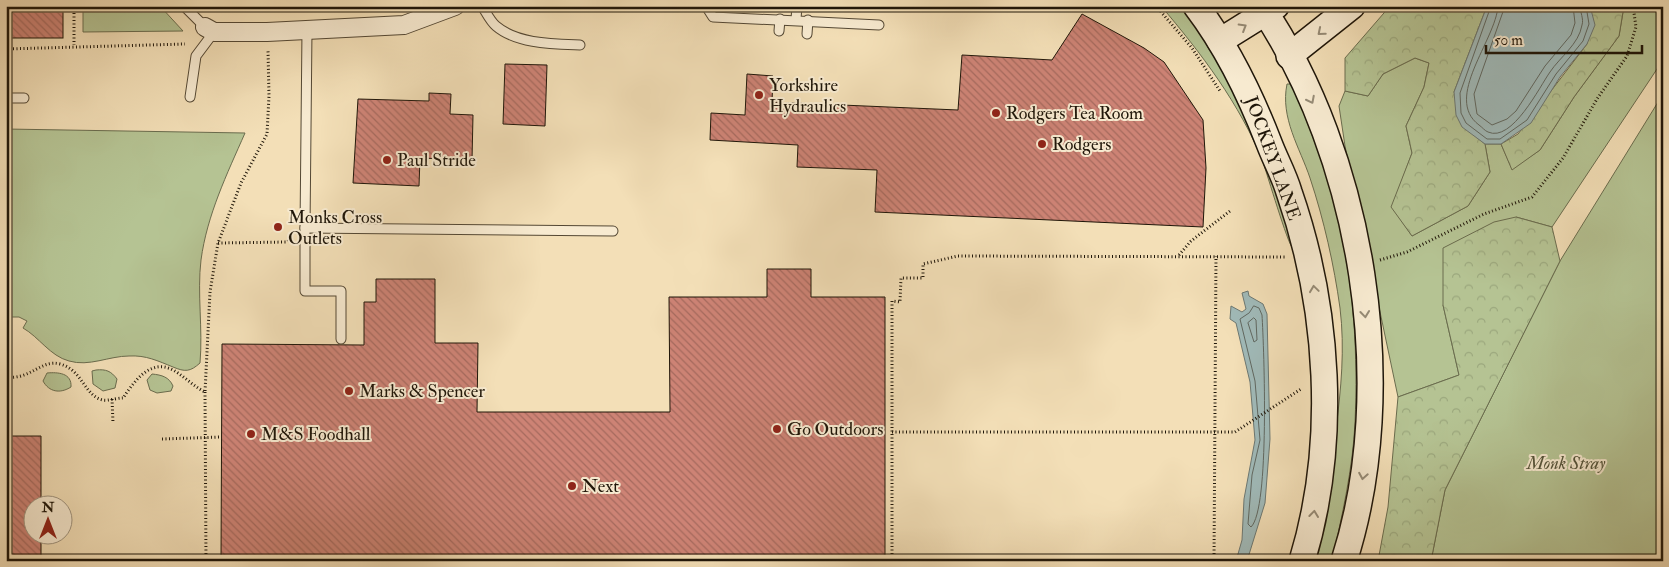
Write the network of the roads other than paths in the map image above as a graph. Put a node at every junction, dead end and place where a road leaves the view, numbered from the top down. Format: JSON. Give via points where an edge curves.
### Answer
{"nodes":[{"id":1,"x":184,"y":6,"type":"edge"},
{"id":2,"x":455,"y":6,"type":"edge"},
{"id":3,"x":482,"y":6,"type":"edge"},
{"id":4,"x":706,"y":6,"type":"edge"},
{"id":5,"x":797,"y":6,"type":"edge"},
{"id":6,"x":1196,"y":6,"type":"edge"},
{"id":7,"x":1352,"y":6,"type":"edge"},
{"id":8,"x":1268,"y":9,"type":"edge"},
{"id":9,"x":780,"y":19,"type":"junction"},
{"id":10,"x":796,"y":20,"type":"junction"},
{"id":11,"x":808,"y":20,"type":"junction"},
{"id":12,"x":879,"y":25,"type":"dead end"},
{"id":13,"x":210,"y":29,"type":"junction"},
{"id":14,"x":307,"y":30,"type":"junction"},
{"id":15,"x":779,"y":31,"type":"dead end"},
{"id":16,"x":807,"y":34,"type":"dead end"},
{"id":17,"x":1220,"y":41,"type":"junction"},
{"id":18,"x":580,"y":45,"type":"dead end"},
{"id":19,"x":1290,"y":56,"type":"junction"},
{"id":20,"x":190,"y":97,"type":"dead end"},
{"id":21,"x":6,"y":98,"type":"edge"},
{"id":22,"x":24,"y":98,"type":"dead end"},
{"id":23,"x":304,"y":228,"type":"junction"},
{"id":24,"x":613,"y":231,"type":"dead end"},
{"id":25,"x":341,"y":339,"type":"dead end"},
{"id":26,"x":1302,"y":561,"type":"edge"},
{"id":27,"x":1344,"y":561,"type":"edge"}],
"edges":[{"from":1,"to":13,"type":"lane"},
{"from":2,"to":14,"type":"street","via":[[404,25]]},
{"from":3,"to":18,"type":"lane","via":[[496,26],[516,38]]},
{"from":4,"to":9,"type":"lane","via":[[713,17]]},
{"from":5,"to":10,"type":"lane"},
{"from":6,"to":17,"type":"street","name":"JOCKEY LANE"},
{"from":7,"to":19,"type":"street","one_way":true},
{"from":17,"to":8,"type":"street","one_way":true},
{"from":8,"to":19,"type":"street"},
{"from":9,"to":10,"type":"lane"},
{"from":9,"to":15,"type":"lane"},
{"from":10,"to":11,"type":"lane"},
{"from":11,"to":12,"type":"lane"},
{"from":11,"to":16,"type":"lane"},
{"from":13,"to":14,"type":"street"},
{"from":13,"to":20,"type":"lane","via":[[196,56]]},
{"from":14,"to":23,"type":"lane"},
{"from":26,"to":17,"type":"street","name":"JOCKEY LANE","one_way":true,"via":[[1313,525],[1324,412],[1320,337],[1312,275],[1289,192],[1247,88]]},
{"from":19,"to":27,"type":"street","one_way":true,"via":[[1317,110],[1343,184],[1360,266],[1370,363],[1367,453],[1353,534]]},
{"from":21,"to":22,"type":"lane"},
{"from":23,"to":24,"type":"lane"},
{"from":23,"to":25,"type":"lane","via":[[305,291],[341,291]]}]}
